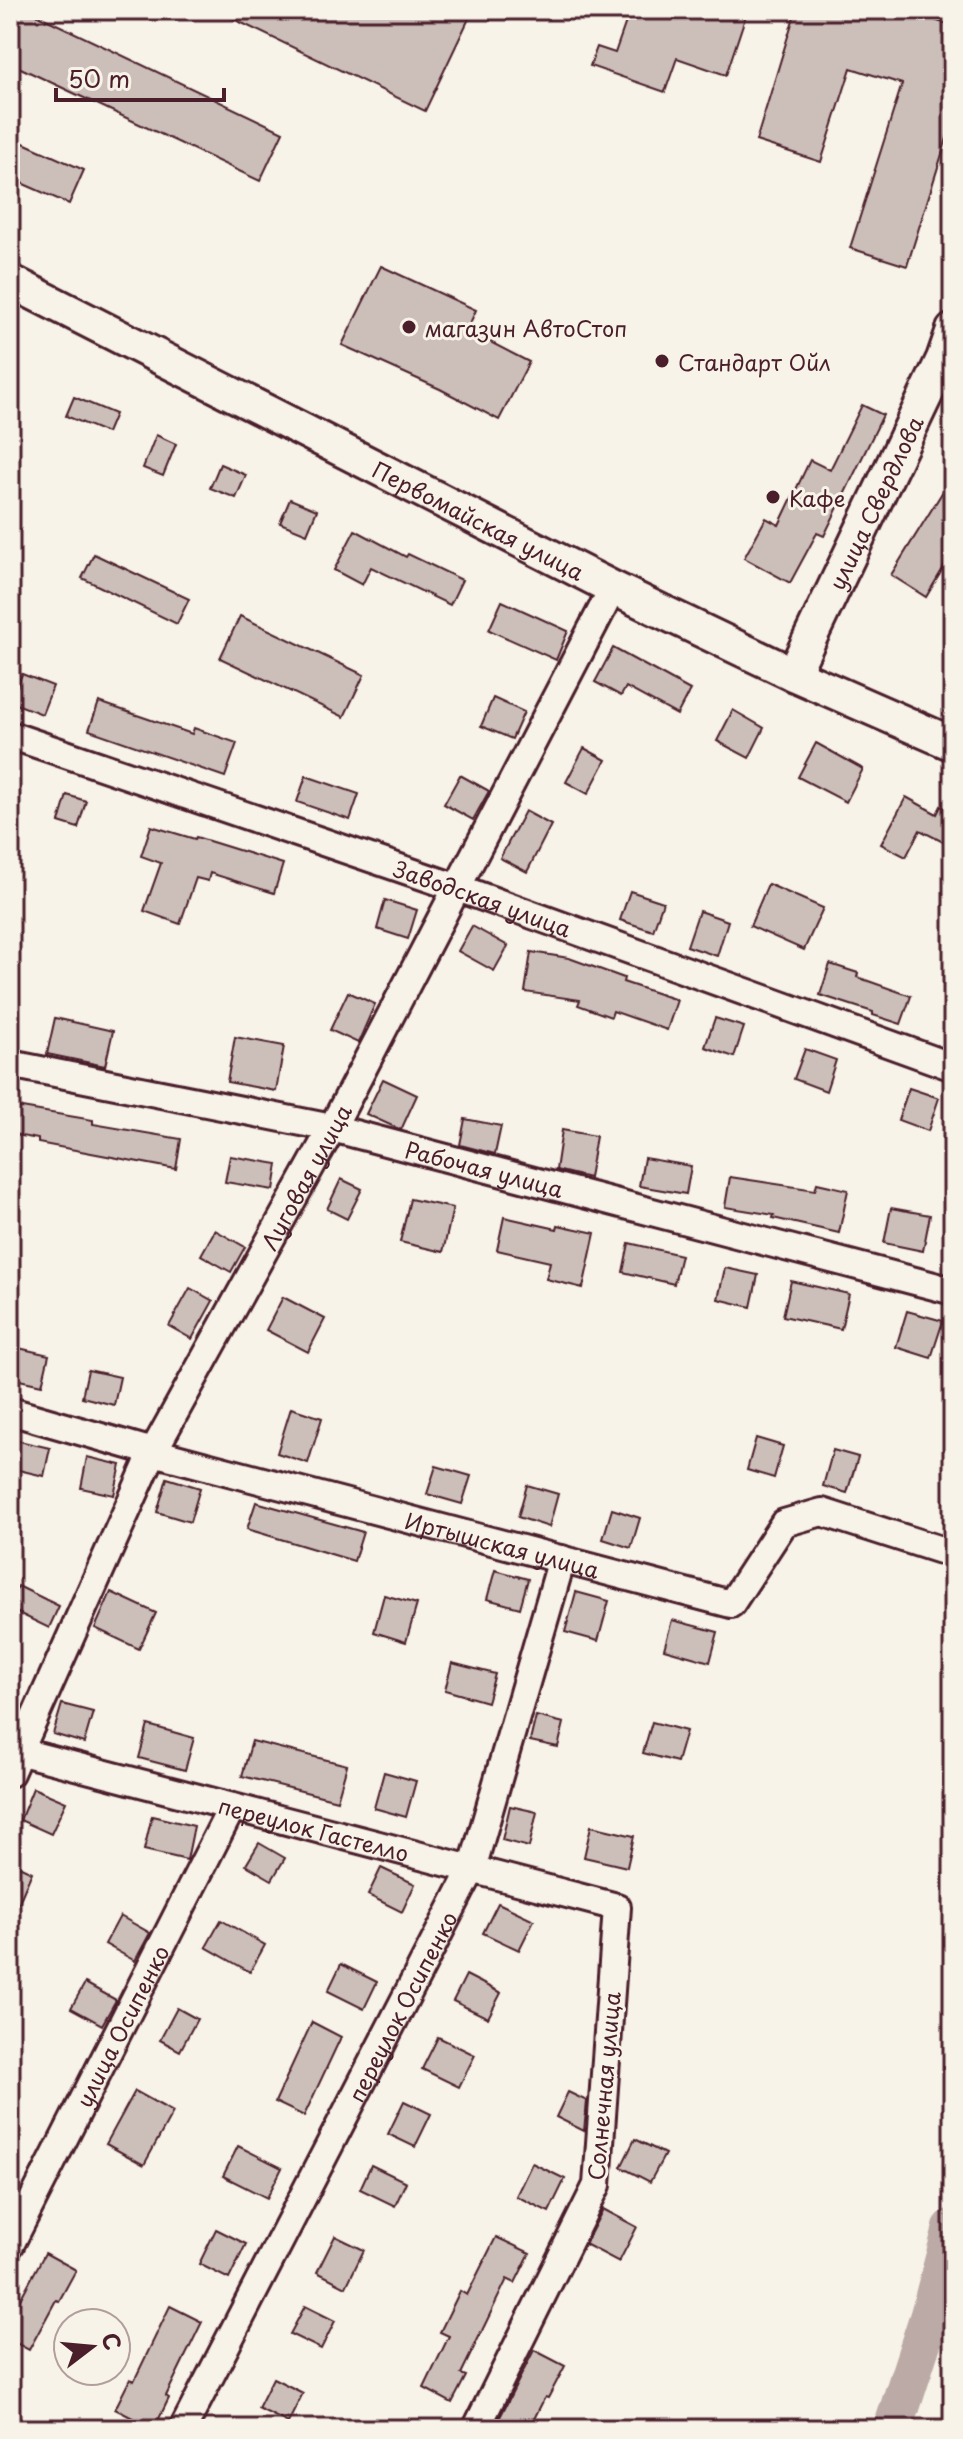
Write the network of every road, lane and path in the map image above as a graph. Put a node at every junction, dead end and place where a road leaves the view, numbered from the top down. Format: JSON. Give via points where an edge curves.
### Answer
{"nodes":[{"id":1,"x":10,"y":281,"type":"edge"},
{"id":2,"x":953,"y":330,"type":"edge"},
{"id":3,"x":613,"y":588,"type":"junction"},
{"id":4,"x":793,"y":674,"type":"junction"},
{"id":5,"x":10,"y":735,"type":"edge"},
{"id":6,"x":953,"y":744,"type":"edge"},
{"id":7,"x":458,"y":888,"type":"junction"},
{"id":8,"x":10,"y":1064,"type":"edge"},
{"id":9,"x":953,"y":1067,"type":"edge"},
{"id":10,"x":332,"y":1128,"type":"junction"},
{"id":11,"x":953,"y":1291,"type":"edge"},
{"id":12,"x":10,"y":1411,"type":"edge"},
{"id":13,"x":153,"y":1452,"type":"junction"},
{"id":14,"x":953,"y":1554,"type":"edge"},
{"id":15,"x":562,"y":1559,"type":"junction"},
{"id":16,"x":14,"y":1758,"type":"edge"},
{"id":17,"x":232,"y":1807,"type":"junction"},
{"id":18,"x":472,"y":1869,"type":"junction"},
{"id":19,"x":617,"y":1907,"type":"joint"},
{"id":20,"x":10,"y":2245,"type":"edge"},
{"id":21,"x":183,"y":2429,"type":"edge"},
{"id":22,"x":476,"y":2429,"type":"edge"}],
"edges":[{"from":1,"to":3,"type":"main road","name":"Первомайская улица"},
{"from":2,"to":4,"type":"main road","name":"улица Свердлова"},
{"from":3,"to":4,"type":"main road","name":"Первомайская улица"},
{"from":3,"to":7,"type":"street","name":"Луговая улица"},
{"from":4,"to":6,"type":"main road","name":"Первомайская улица"},
{"from":5,"to":7,"type":"street","name":"Заводская улица"},
{"from":7,"to":9,"type":"street","name":"Заводская улица"},
{"from":7,"to":10,"type":"street","name":"Луговая улица"},
{"from":8,"to":10,"type":"street","name":"Рабочая улица"},
{"from":10,"to":11,"type":"street","name":"Рабочая улица"},
{"from":10,"to":13,"type":"street","name":"Луговая улица"},
{"from":12,"to":13,"type":"street","name":"Иртышская улица"},
{"from":13,"to":15,"type":"street","name":"Иртышская улица"},
{"from":13,"to":16,"type":"street","name":"Луговая улица"},
{"from":14,"to":15,"type":"street","name":"Иртышская улица","via":[[822,1512],[784,1523],[731,1604]]},
{"from":15,"to":18,"type":"street","name":"переулок Осипенко"},
{"from":16,"to":17,"type":"street","name":"переулок Гастелло"},
{"from":17,"to":18,"type":"street","name":"переулок Гастелло"},
{"from":17,"to":20,"type":"street","name":"улица Осипенко"},
{"from":18,"to":19,"type":"street","name":"переулок Гастелло"},
{"from":18,"to":21,"type":"street","name":"переулок Осипенко"},
{"from":19,"to":22,"type":"street","name":"Солнечная улица","via":[[597,2185]]}]}
